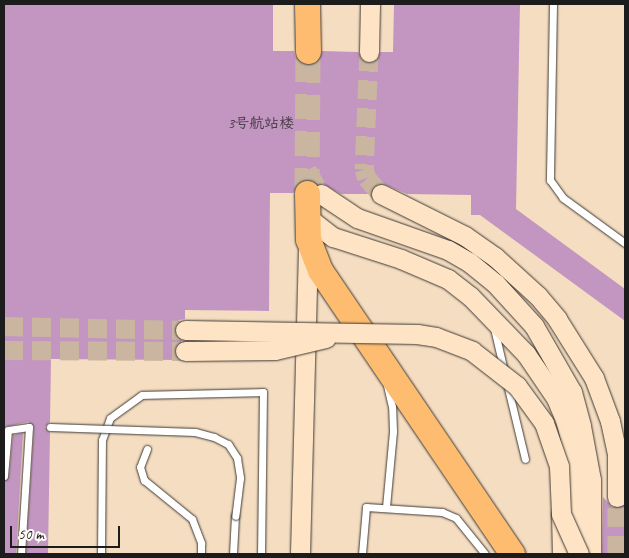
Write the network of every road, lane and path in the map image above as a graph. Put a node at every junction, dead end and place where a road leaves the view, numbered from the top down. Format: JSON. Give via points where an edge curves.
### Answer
{"nodes":[{"id":1,"x":307,"y":4,"type":"edge"},
{"id":2,"x":370,"y":4,"type":"edge"},
{"id":3,"x":553,"y":4,"type":"edge"},
{"id":4,"x":308,"y":51,"type":"tunnel mouth"},
{"id":5,"x":370,"y":52,"type":"tunnel mouth"},
{"id":6,"x":382,"y":194,"type":"tunnel mouth"},
{"id":7,"x":310,"y":211,"type":"junction"},
{"id":8,"x":625,"y":243,"type":"edge"},
{"id":9,"x":491,"y":316,"type":"junction"},
{"id":10,"x":185,"y":330,"type":"tunnel mouth"},
{"id":11,"x":344,"y":332,"type":"junction"},
{"id":12,"x":185,"y":351,"type":"tunnel mouth"},
{"id":13,"x":382,"y":366,"type":"junction"},
{"id":14,"x":50,"y":427,"type":"dead end"},
{"id":15,"x":147,"y":449,"type":"dead end"},
{"id":16,"x":525,"y":459,"type":"dead end"},
{"id":17,"x":4,"y":476,"type":"edge"},
{"id":18,"x":617,"y":498,"type":"tunnel mouth"},
{"id":19,"x":386,"y":507,"type":"junction"},
{"id":20,"x":561,"y":514,"type":"junction"},
{"id":21,"x":21,"y":554,"type":"edge"},
{"id":22,"x":100,"y":554,"type":"edge"},
{"id":23,"x":201,"y":554,"type":"edge"},
{"id":24,"x":233,"y":554,"type":"edge"},
{"id":25,"x":261,"y":554,"type":"edge"},
{"id":26,"x":300,"y":554,"type":"edge"},
{"id":27,"x":362,"y":554,"type":"edge"},
{"id":28,"x":484,"y":554,"type":"edge"},
{"id":29,"x":512,"y":554,"type":"edge"},
{"id":30,"x":562,"y":554,"type":"edge"},
{"id":31,"x":579,"y":554,"type":"edge"},
{"id":32,"x":591,"y":554,"type":"edge"}],
"edges":[{"from":1,"to":4,"type":"highway"},
{"from":2,"to":5,"type":"street"},
{"from":3,"to":8,"type":"lane","via":[[550,180],[562,198]]},
{"from":6,"to":18,"type":"street","via":[[465,236],[495,257],[538,296],[557,319],[594,378],[610,421],[617,454]]},
{"from":7,"to":9,"type":"street","via":[[333,237],[401,259],[448,279]]},
{"from":7,"to":13,"type":"highway","via":[[320,270]]},
{"from":7,"to":26,"type":"street"},
{"from":7,"to":32,"type":"street","via":[[357,218],[448,250],[476,268],[515,303],[557,362],[572,392],[586,449],[591,488]]},
{"from":9,"to":16,"type":"lane"},
{"from":9,"to":31,"type":"street","via":[[543,378],[566,423],[578,472]]},
{"from":10,"to":11,"type":"street","bridge":true},
{"from":11,"to":12,"type":"street","bridge":true,"via":[[275,350]]},
{"from":11,"to":20,"type":"street","bridge":true,"via":[[436,337],[472,350],[503,373],[528,398],[551,437],[559,466]]},
{"from":13,"to":19,"type":"lane","via":[[392,407]]},
{"from":13,"to":29,"type":"highway"},
{"from":14,"to":24,"type":"lane","bridge":true,"via":[[195,432],[228,444],[237,458],[240,478]]},
{"from":15,"to":23,"type":"lane","via":[[140,467],[144,480],[192,519],[201,543]]},
{"from":17,"to":21,"type":"lane","via":[[8,430],[29,427]]},
{"from":19,"to":27,"type":"lane","via":[[366,507]]},
{"from":19,"to":28,"type":"lane","via":[[423,509],[456,518]]},
{"from":20,"to":30,"type":"street"},
{"from":20,"to":31,"type":"street","bridge":true},
{"from":22,"to":25,"type":"lane","via":[[102,440],[110,418],[142,395],[263,392]]}]}
